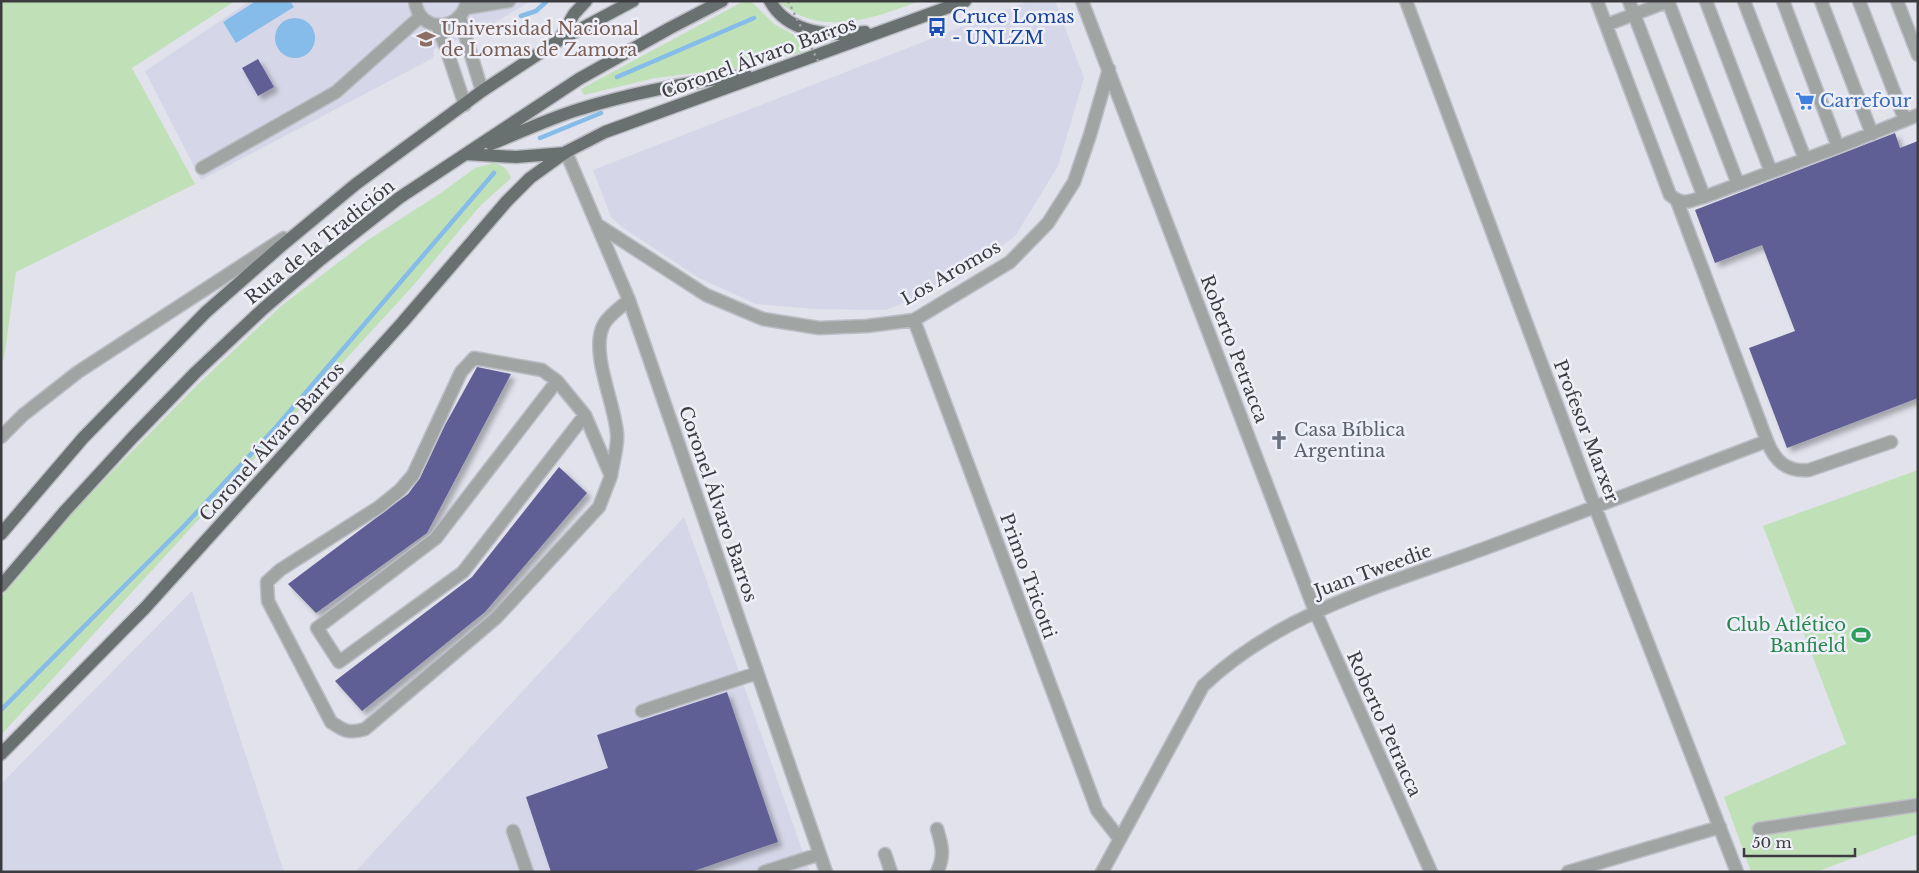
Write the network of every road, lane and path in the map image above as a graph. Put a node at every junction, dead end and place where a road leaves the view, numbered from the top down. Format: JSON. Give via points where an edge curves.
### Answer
{"nodes":[{"id":1,"x":415,"y":1,"type":"edge"},
{"id":2,"x":509,"y":1,"type":"edge"},
{"id":3,"x":586,"y":1,"type":"edge"},
{"id":4,"x":633,"y":1,"type":"edge"},
{"id":5,"x":722,"y":1,"type":"edge"},
{"id":6,"x":770,"y":1,"type":"edge"},
{"id":7,"x":788,"y":1,"type":"edge"},
{"id":8,"x":965,"y":1,"type":"edge"},
{"id":9,"x":1082,"y":1,"type":"edge"},
{"id":10,"x":1406,"y":1,"type":"edge"},
{"id":11,"x":1597,"y":1,"type":"edge"},
{"id":12,"x":1629,"y":1,"type":"edge"},
{"id":13,"x":1668,"y":1,"type":"edge"},
{"id":14,"x":1706,"y":1,"type":"edge"},
{"id":15,"x":1744,"y":1,"type":"edge"},
{"id":16,"x":1783,"y":1,"type":"edge"},
{"id":17,"x":1821,"y":1,"type":"edge"},
{"id":18,"x":1859,"y":1,"type":"edge"},
{"id":19,"x":1897,"y":1,"type":"edge"},
{"id":20,"x":464,"y":9,"type":"edge"},
{"id":21,"x":1634,"y":14,"type":"junction"},
{"id":22,"x":421,"y":16,"type":"junction"},
{"id":23,"x":1606,"y":25,"type":"junction"},
{"id":24,"x":437,"y":26,"type":"junction"},
{"id":25,"x":889,"y":29,"type":"junction"},
{"id":26,"x":558,"y":41,"type":"junction"},
{"id":27,"x":1918,"y":55,"type":"edge"},
{"id":28,"x":820,"y":65,"type":"dead end"},
{"id":29,"x":1109,"y":69,"type":"junction"},
{"id":30,"x":769,"y":73,"type":"junction"},
{"id":31,"x":482,"y":91,"type":"junction"},
{"id":32,"x":465,"y":105,"type":"junction"},
{"id":33,"x":1918,"y":116,"type":"edge"},
{"id":34,"x":1905,"y":120,"type":"junction"},
{"id":35,"x":1872,"y":134,"type":"junction"},
{"id":36,"x":1838,"y":147,"type":"junction"},
{"id":37,"x":566,"y":152,"type":"junction"},
{"id":38,"x":466,"y":154,"type":"junction"},
{"id":39,"x":1805,"y":160,"type":"junction"},
{"id":40,"x":202,"y":168,"type":"dead end"},
{"id":41,"x":1772,"y":172,"type":"junction"},
{"id":42,"x":1738,"y":184,"type":"junction"},
{"id":43,"x":1704,"y":197,"type":"junction"},
{"id":44,"x":1677,"y":201,"type":"junction"},
{"id":45,"x":321,"y":213,"type":"junction"},
{"id":46,"x":598,"y":225,"type":"junction"},
{"id":47,"x":629,"y":300,"type":"junction"},
{"id":48,"x":914,"y":320,"type":"junction"},
{"id":49,"x":557,"y":381,"type":"junction"},
{"id":50,"x":585,"y":415,"type":"junction"},
{"id":51,"x":1,"y":437,"type":"edge"},
{"id":52,"x":1767,"y":441,"type":"junction"},
{"id":53,"x":1891,"y":442,"type":"dead end"},
{"id":54,"x":611,"y":476,"type":"junction"},
{"id":55,"x":1595,"y":507,"type":"junction"},
{"id":56,"x":1,"y":534,"type":"edge"},
{"id":57,"x":1,"y":586,"type":"edge"},
{"id":58,"x":1314,"y":611,"type":"junction"},
{"id":59,"x":757,"y":673,"type":"junction"},
{"id":60,"x":642,"y":711,"type":"dead end"},
{"id":61,"x":1,"y":754,"type":"edge"},
{"id":62,"x":1918,"y":805,"type":"edge"},
{"id":63,"x":1720,"y":827,"type":"junction"},
{"id":64,"x":937,"y":829,"type":"dead end"},
{"id":65,"x":1759,"y":829,"type":"dead end"},
{"id":66,"x":513,"y":830,"type":"dead end"},
{"id":67,"x":1119,"y":838,"type":"junction"},
{"id":68,"x":820,"y":854,"type":"junction"},
{"id":69,"x":885,"y":854,"type":"dead end"},
{"id":70,"x":527,"y":872,"type":"edge"},
{"id":71,"x":764,"y":872,"type":"edge"},
{"id":72,"x":826,"y":872,"type":"edge"},
{"id":73,"x":891,"y":872,"type":"edge"},
{"id":74,"x":937,"y":872,"type":"edge"},
{"id":75,"x":1102,"y":872,"type":"edge"},
{"id":76,"x":1431,"y":872,"type":"edge"},
{"id":77,"x":1568,"y":872,"type":"edge"},
{"id":78,"x":1737,"y":872,"type":"edge"}],
"edges":[{"from":1,"to":22,"type":"street"},
{"from":2,"to":20,"type":"street"},
{"from":3,"to":26,"type":"main road"},
{"from":4,"to":26,"type":"main road","name":"Ruta de la Tradición"},
{"from":5,"to":38,"type":"main road","name":"Ruta de la Tradición","via":[[579,79]]},
{"from":6,"to":25,"type":"main road","via":[[788,22],[815,32],[844,35]]},
{"from":7,"to":28,"type":"path","bridge":true},
{"from":8,"to":25,"type":"main road","name":"Coronel Álvaro Barros"},
{"from":9,"to":29,"type":"street","name":"Roberto Petracca"},
{"from":10,"to":55,"type":"street","name":"Profesor Marxer"},
{"from":11,"to":23,"type":"street"},
{"from":12,"to":21,"type":"street"},
{"from":13,"to":21,"type":"street"},
{"from":13,"to":42,"type":"street"},
{"from":14,"to":41,"type":"street"},
{"from":15,"to":39,"type":"street"},
{"from":16,"to":36,"type":"street"},
{"from":17,"to":35,"type":"street"},
{"from":18,"to":34,"type":"street"},
{"from":19,"to":27,"type":"street"},
{"from":20,"to":24,"type":"street","via":[[449,24]]},
{"from":20,"to":31,"type":"street"},
{"from":21,"to":23,"type":"street"},
{"from":21,"to":43,"type":"street"},
{"from":22,"to":24,"type":"street"},
{"from":22,"to":40,"type":"street","via":[[336,92]]},
{"from":23,"to":44,"type":"street","via":[[1670,195]]},
{"from":24,"to":32,"type":"street"},
{"from":25,"to":30,"type":"main road","name":"Coronel Álvaro Barros"},
{"from":26,"to":31,"type":"main road","name":"Ruta de la Tradición"},
{"from":29,"to":48,"type":"street","name":"Los Aromos","via":[[1074,182],[1048,223],[1010,262]]},
{"from":29,"to":58,"type":"street","name":"Roberto Petracca"},
{"from":30,"to":37,"type":"main road","name":"Coronel Álvaro Barros","via":[[605,132]]},
{"from":30,"to":38,"type":"main road","via":[[624,97],[575,111]]},
{"from":31,"to":32,"type":"main road","name":"Ruta de la Tradición"},
{"from":32,"to":45,"type":"main road","name":"Ruta de la Tradición"},
{"from":33,"to":34,"type":"street"},
{"from":34,"to":35,"type":"street"},
{"from":35,"to":36,"type":"street"},
{"from":36,"to":39,"type":"street"},
{"from":37,"to":38,"type":"main road","via":[[516,157]]},
{"from":37,"to":46,"type":"street","name":"Coronel Álvaro Barros"},
{"from":37,"to":61,"type":"main road","name":"Coronel Álvaro Barros","via":[[530,178],[507,201],[402,323],[145,608]]},
{"from":38,"to":57,"type":"main road","name":"Ruta de la Tradición","via":[[399,198],[263,309],[132,437]]},
{"from":39,"to":41,"type":"street"},
{"from":41,"to":42,"type":"street"},
{"from":42,"to":43,"type":"street"},
{"from":43,"to":44,"type":"street"},
{"from":44,"to":52,"type":"street"},
{"from":45,"to":51,"type":"street","via":[[78,372],[23,415]]},
{"from":45,"to":56,"type":"main road","name":"Ruta de la Tradición","via":[[206,312],[83,438]]},
{"from":46,"to":47,"type":"street","name":"Coronel Álvaro Barros"},
{"from":46,"to":48,"type":"street","name":"Los Aromos","via":[[706,294],[763,319],[819,328]]},
{"from":47,"to":54,"type":"street","via":[[604,323],[599,338],[617,436]]},
{"from":47,"to":59,"type":"street","name":"Coronel Álvaro Barros"},
{"from":48,"to":67,"type":"street","name":"Primo Tricotti","via":[[1097,810]]},
{"from":49,"to":50,"type":"street"},
{"from":49,"to":50,"type":"street","via":[[436,538],[316,628],[339,662],[463,572]]},
{"from":49,"to":54,"type":"street","via":[[542,370],[474,358],[461,372],[413,475],[400,490],[267,582],[268,601],[331,722],[353,733],[365,729],[496,618],[599,507]]},
{"from":50,"to":54,"type":"street"},
{"from":52,"to":53,"type":"street","via":[[1778,462],[1803,470]]},
{"from":52,"to":55,"type":"street","name":"Juan Tweedie"},
{"from":55,"to":58,"type":"street","name":"Juan Tweedie"},
{"from":55,"to":63,"type":"street","name":"Profesor Marxer"},
{"from":58,"to":67,"type":"street","name":"Juan Tweedie","via":[[1225,665],[1203,686]]},
{"from":58,"to":76,"type":"street","name":"Roberto Petracca"},
{"from":59,"to":60,"type":"street"},
{"from":59,"to":68,"type":"street","name":"Coronel Álvaro Barros"},
{"from":62,"to":65,"type":"street"},
{"from":63,"to":77,"type":"street"},
{"from":63,"to":78,"type":"street","name":"Profesor Marxer"},
{"from":64,"to":74,"type":"street","via":[[943,849]]},
{"from":66,"to":70,"type":"street"},
{"from":67,"to":75,"type":"street","name":"Juan Tweedie"},
{"from":68,"to":71,"type":"street"},
{"from":68,"to":72,"type":"street","name":"Coronel Álvaro Barros"},
{"from":69,"to":73,"type":"street"}]}
